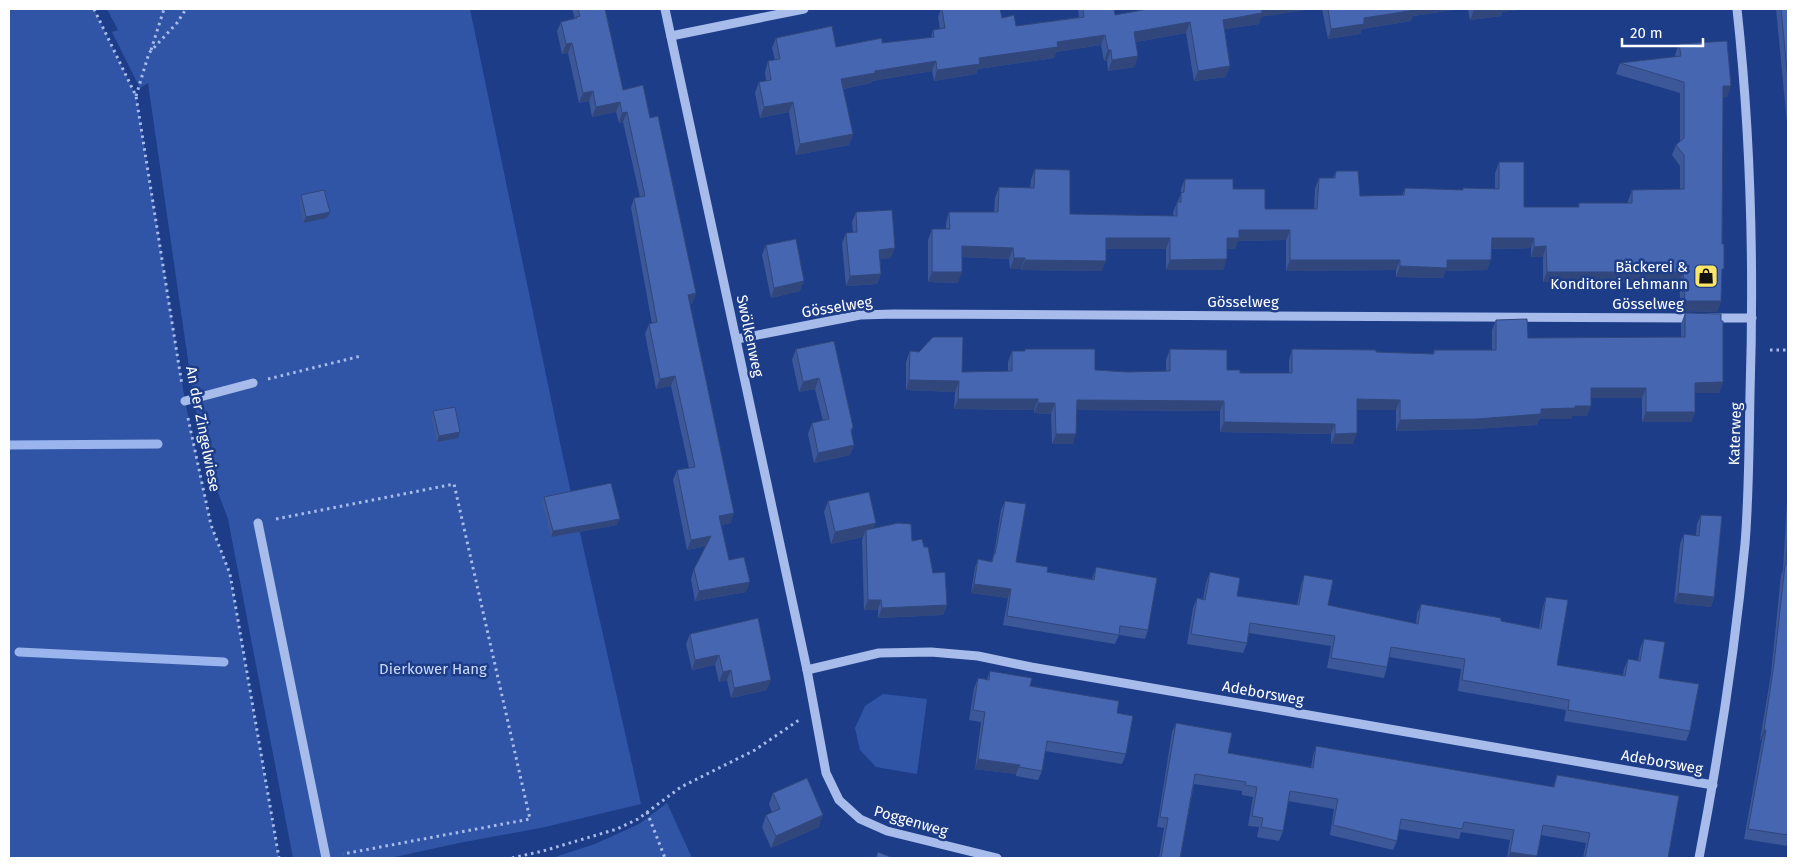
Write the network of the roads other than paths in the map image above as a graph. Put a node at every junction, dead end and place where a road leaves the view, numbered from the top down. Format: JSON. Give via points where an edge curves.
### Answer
{"nodes":[{"id":1,"x":665,"y":9,"type":"edge"},
{"id":2,"x":804,"y":9,"type":"edge"},
{"id":3,"x":1737,"y":9,"type":"edge"},
{"id":4,"x":671,"y":36,"type":"junction"},
{"id":5,"x":1752,"y":318,"type":"junction"},
{"id":6,"x":737,"y":339,"type":"junction"},
{"id":7,"x":253,"y":383,"type":"road end"},
{"id":8,"x":185,"y":401,"type":"road end"},
{"id":9,"x":258,"y":523,"type":"road end"},
{"id":10,"x":807,"y":670,"type":"junction"},
{"id":11,"x":1713,"y":785,"type":"junction"},
{"id":12,"x":326,"y":858,"type":"edge"},
{"id":13,"x":997,"y":858,"type":"edge"},
{"id":14,"x":1699,"y":858,"type":"edge"}],
"edges":[{"from":1,"to":4,"type":"street","name":"Swölkenweg"},
{"from":2,"to":4,"type":"street"},
{"from":3,"to":5,"type":"street","name":"Katerweg","via":[[1750,182]]},
{"from":4,"to":6,"type":"street","name":"Swölkenweg"},
{"from":5,"to":6,"type":"street","name":"Gösselweg","via":[[894,314],[860,315]]},
{"from":5,"to":11,"type":"street","name":"Katerweg","via":[[1745,542],[1732,662]]},
{"from":6,"to":10,"type":"street","name":"Swölkenweg"},
{"from":7,"to":8,"type":"street"},
{"from":9,"to":12,"type":"street"},
{"from":10,"to":11,"type":"street","name":"Adeborsweg","via":[[879,653],[931,652],[978,656]]},
{"from":10,"to":13,"type":"street","name":"Poggenweg","via":[[826,773],[839,800],[860,820],[887,830]]},
{"from":11,"to":14,"type":"street","name":"Katerweg"}]}
